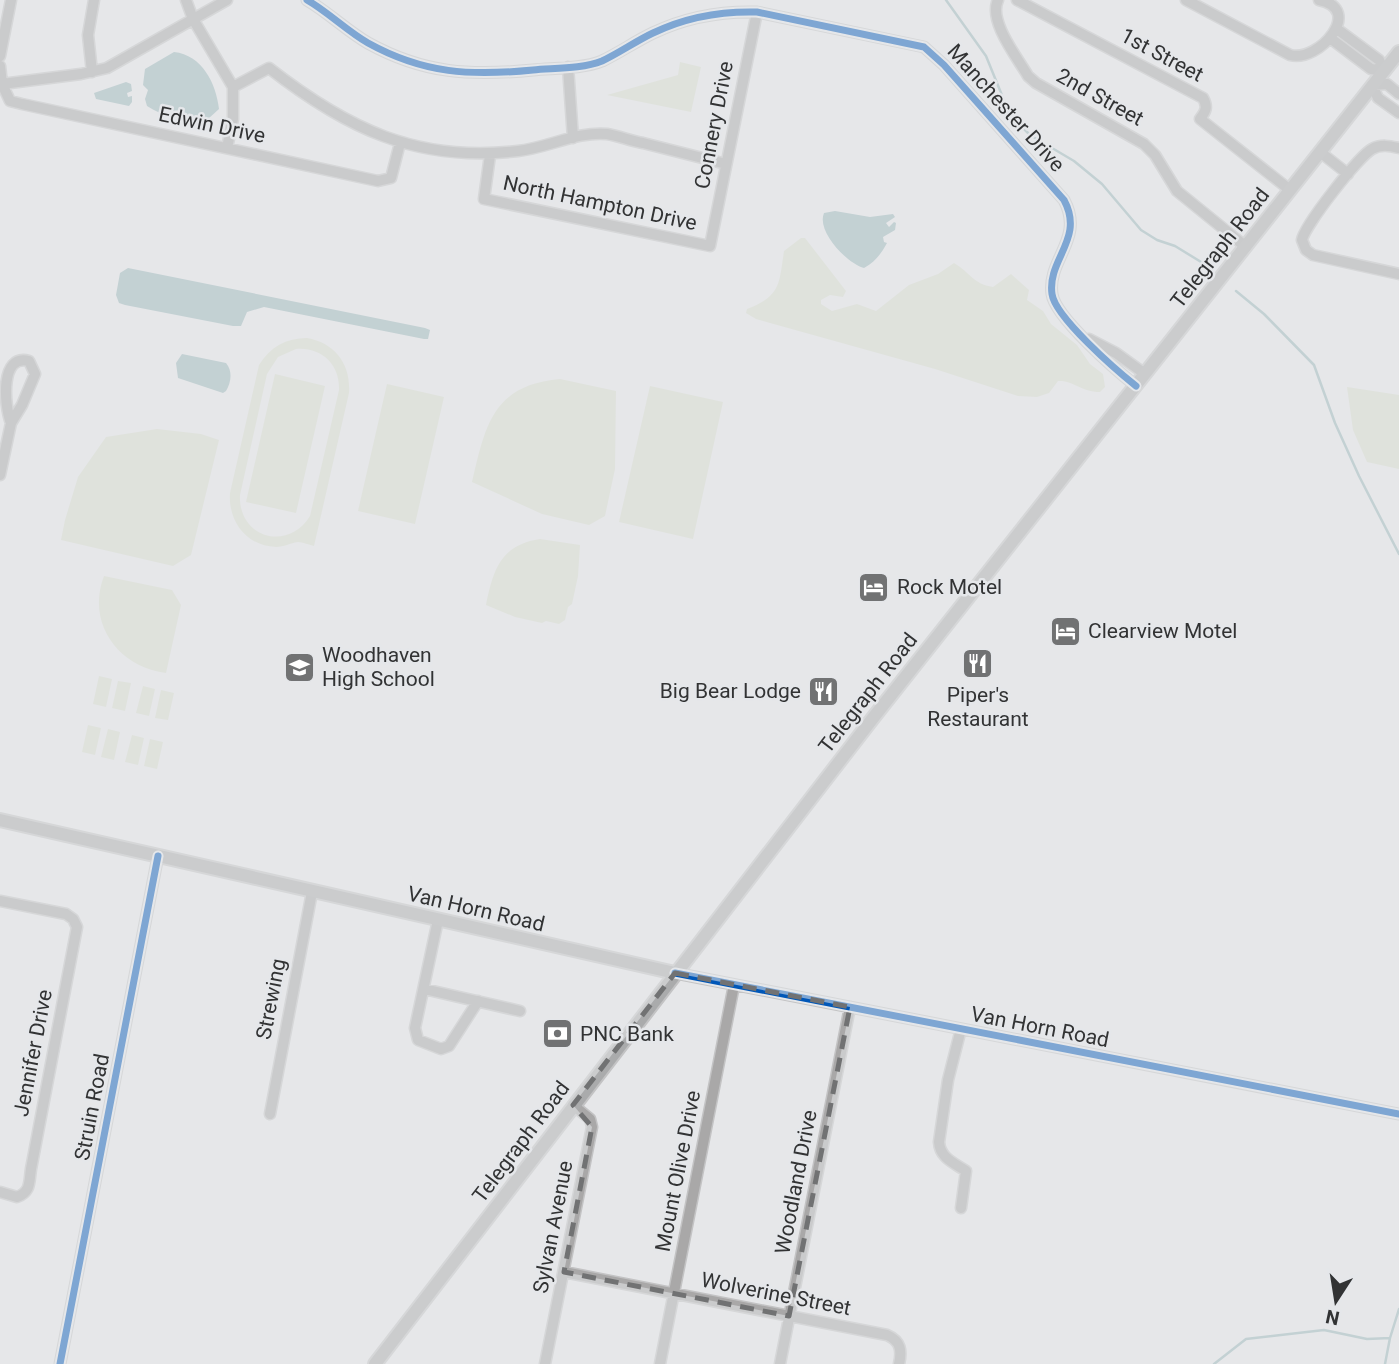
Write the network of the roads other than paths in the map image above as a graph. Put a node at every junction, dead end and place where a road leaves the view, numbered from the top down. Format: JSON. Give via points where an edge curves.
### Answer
{"nodes":[{"id":1,"x":11,"y":0,"type":"edge"},
{"id":2,"x":94,"y":0,"type":"edge"},
{"id":3,"x":186,"y":0,"type":"edge"},
{"id":4,"x":227,"y":0,"type":"edge"},
{"id":5,"x":307,"y":0,"type":"edge"},
{"id":6,"x":998,"y":0,"type":"edge"},
{"id":7,"x":1017,"y":0,"type":"edge"},
{"id":8,"x":1186,"y":0,"type":"edge"},
{"id":9,"x":1319,"y":0,"type":"edge"},
{"id":10,"x":757,"y":12,"type":"junction"},
{"id":11,"x":193,"y":19,"type":"junction"},
{"id":12,"x":1337,"y":29,"type":"junction"},
{"id":13,"x":1331,"y":38,"type":"junction"},
{"id":14,"x":1399,"y":52,"type":"edge"},
{"id":15,"x":0,"y":56,"type":"edge"},
{"id":16,"x":0,"y":66,"type":"edge"},
{"id":17,"x":568,"y":67,"type":"junction"},
{"id":18,"x":1384,"y":71,"type":"junction"},
{"id":19,"x":92,"y":72,"type":"junction"},
{"id":20,"x":1,"y":85,"type":"edge"},
{"id":21,"x":1372,"y":85,"type":"junction"},
{"id":22,"x":233,"y":87,"type":"junction"},
{"id":23,"x":1399,"y":94,"type":"edge"},
{"id":24,"x":1399,"y":113,"type":"edge"},
{"id":25,"x":573,"y":138,"type":"junction"},
{"id":26,"x":400,"y":143,"type":"junction"},
{"id":27,"x":227,"y":148,"type":"junction"},
{"id":28,"x":1399,"y":148,"type":"edge"},
{"id":29,"x":1321,"y":152,"type":"junction"},
{"id":30,"x":490,"y":155,"type":"junction"},
{"id":31,"x":726,"y":164,"type":"junction"},
{"id":32,"x":1348,"y":174,"type":"junction"},
{"id":33,"x":1290,"y":190,"type":"junction"},
{"id":34,"x":710,"y":246,"type":"joint"},
{"id":35,"x":1246,"y":247,"type":"junction"},
{"id":36,"x":1399,"y":274,"type":"edge"},
{"id":37,"x":1083,"y":335,"type":"junction"},
{"id":38,"x":1145,"y":374,"type":"junction"},
{"id":39,"x":1136,"y":386,"type":"junction"},
{"id":40,"x":11,"y":423,"type":"junction"},
{"id":41,"x":0,"y":475,"type":"edge"},
{"id":42,"x":0,"y":820,"type":"edge"},
{"id":43,"x":158,"y":856,"type":"junction"},
{"id":44,"x":312,"y":892,"type":"junction"},
{"id":45,"x":0,"y":901,"type":"edge"},
{"id":46,"x":438,"y":920,"type":"junction"},
{"id":47,"x":675,"y":973,"type":"junction"},
{"id":48,"x":734,"y":985,"type":"junction"},
{"id":49,"x":424,"y":989,"type":"junction"},
{"id":50,"x":478,"y":1001,"type":"junction"},
{"id":51,"x":850,"y":1007,"type":"junction"},
{"id":52,"x":520,"y":1011,"type":"dead end"},
{"id":53,"x":961,"y":1029,"type":"junction"},
{"id":54,"x":573,"y":1105,"type":"junction"},
{"id":55,"x":270,"y":1114,"type":"dead end"},
{"id":56,"x":1399,"y":1114,"type":"edge"},
{"id":57,"x":0,"y":1192,"type":"edge"},
{"id":58,"x":961,"y":1208,"type":"dead end"},
{"id":59,"x":564,"y":1272,"type":"junction"},
{"id":60,"x":674,"y":1293,"type":"junction"},
{"id":61,"x":789,"y":1316,"type":"junction"},
{"id":62,"x":61,"y":1364,"type":"edge"},
{"id":63,"x":375,"y":1364,"type":"edge"},
{"id":64,"x":545,"y":1364,"type":"edge"},
{"id":65,"x":660,"y":1364,"type":"edge"},
{"id":66,"x":780,"y":1364,"type":"edge"},
{"id":67,"x":900,"y":1364,"type":"edge"}],
"edges":[{"from":1,"to":15,"type":"street"},
{"from":2,"to":19,"type":"street","via":[[88,35]]},
{"from":3,"to":11,"type":"street"},
{"from":4,"to":11,"type":"street"},
{"from":5,"to":17,"type":"street","name":"Manchester Drive","via":[[369,43],[409,62],[454,73]]},
{"from":6,"to":35,"type":"street","name":"2nd Street","via":[[996,19],[1036,83],[1144,144],[1177,191]]},
{"from":7,"to":33,"type":"street","name":"1st Street","via":[[1203,98],[1206,111],[1199,119]]},
{"from":8,"to":13,"type":"street","via":[[1294,56],[1308,54]]},
{"from":9,"to":12,"type":"street","via":[[1334,7]]},
{"from":10,"to":17,"type":"street","name":"Manchester Drive","via":[[715,13],[680,22],[600,62]]},
{"from":10,"to":31,"type":"street","name":"Connery Drive"},
{"from":10,"to":37,"type":"street","name":"Manchester Drive","via":[[915,44],[936,57],[1068,207],[1070,234],[1053,277],[1052,297],[1063,317]]},
{"from":11,"to":19,"type":"street","via":[[119,62]]},
{"from":11,"to":22,"type":"street"},
{"from":12,"to":13,"type":"street"},
{"from":12,"to":18,"type":"street","via":[[1379,60]]},
{"from":13,"to":18,"type":"street","via":[[1371,69]]},
{"from":14,"to":18,"type":"main road","name":"Telegraph Road"},
{"from":16,"to":20,"type":"street"},
{"from":17,"to":25,"type":"street"},
{"from":18,"to":21,"type":"main road","name":"Telegraph Road"},
{"from":19,"to":20,"type":"street"},
{"from":20,"to":27,"type":"street","name":"Edwin Drive","via":[[13,102]]},
{"from":21,"to":23,"type":"street","via":[[1387,85]]},
{"from":21,"to":24,"type":"street","via":[[1378,98]]},
{"from":21,"to":29,"type":"main road","name":"Telegraph Road"},
{"from":22,"to":26,"type":"street","via":[[269,68],[306,97],[359,128]]},
{"from":22,"to":27,"type":"street"},
{"from":25,"to":30,"type":"street"},
{"from":25,"to":31,"type":"street","via":[[605,134]]},
{"from":26,"to":27,"type":"street","name":"Edwin Drive","via":[[391,178],[378,181]]},
{"from":26,"to":30,"type":"street"},
{"from":28,"to":32,"type":"street","via":[[1384,145],[1372,149]]},
{"from":29,"to":32,"type":"street"},
{"from":29,"to":33,"type":"main road","name":"Telegraph Road"},
{"from":30,"to":34,"type":"street","name":"North Hampton Drive","via":[[484,199]]},
{"from":31,"to":34,"type":"street","name":"Connery Drive"},
{"from":32,"to":36,"type":"street","via":[[1307,227],[1303,246],[1319,257]]},
{"from":33,"to":35,"type":"main road","name":"Telegraph Road"},
{"from":35,"to":38,"type":"main road","name":"Telegraph Road"},
{"from":37,"to":38,"type":"street","name":"Manchester Drive"},
{"from":37,"to":39,"type":"street","name":"Manchester Drive"},
{"from":38,"to":39,"type":"main road","name":"Telegraph Road"},
{"from":39,"to":47,"type":"main road","name":"Telegraph Road"},
{"from":40,"to":40,"type":"street","via":[[35,374],[29,361],[21,359],[8,371],[3,391]]},
{"from":40,"to":41,"type":"street"},
{"from":42,"to":43,"type":"main road","name":"Van Horn Road"},
{"from":43,"to":44,"type":"main road","name":"Van Horn Road"},
{"from":43,"to":62,"type":"street","name":"Struin Road"},
{"from":44,"to":46,"type":"main road","name":"Van Horn Road"},
{"from":44,"to":55,"type":"street","name":"Strewing"},
{"from":45,"to":57,"type":"street","name":"Jennifer Drive","via":[[66,915],[75,921],[76,934],[29,1186],[17,1197]]},
{"from":46,"to":47,"type":"main road","name":"Van Horn Road"},
{"from":46,"to":49,"type":"street"},
{"from":47,"to":48,"type":"street","name":"Van Horn Road"},
{"from":47,"to":54,"type":"main road","name":"Telegraph Road"},
{"from":48,"to":51,"type":"street","name":"Van Horn Road"},
{"from":48,"to":60,"type":"street","name":"Mount Olive Drive"},
{"from":49,"to":50,"type":"street"},
{"from":49,"to":50,"type":"street","via":[[416,1036],[441,1049],[451,1045]]},
{"from":50,"to":52,"type":"street"},
{"from":51,"to":53,"type":"street","name":"Van Horn Road"},
{"from":51,"to":61,"type":"street","name":"Woodland Drive"},
{"from":53,"to":56,"type":"street","name":"Van Horn Road"},
{"from":53,"to":58,"type":"street","via":[[939,1142],[944,1157],[966,1171]]},
{"from":54,"to":59,"type":"street","name":"Sylvan Avenue","via":[[590,1119],[592,1127]]},
{"from":54,"to":63,"type":"main road","name":"Telegraph Road"},
{"from":59,"to":60,"type":"street","name":"Wolverine Street"},
{"from":59,"to":64,"type":"street","name":"Sylvan Avenue"},
{"from":60,"to":61,"type":"street","name":"Wolverine Street"},
{"from":60,"to":65,"type":"street","name":"Mount Olive Drive"},
{"from":61,"to":66,"type":"street","name":"Woodland Drive"},
{"from":61,"to":67,"type":"street","name":"Wolverine Street","via":[[887,1335],[897,1342]]}]}
